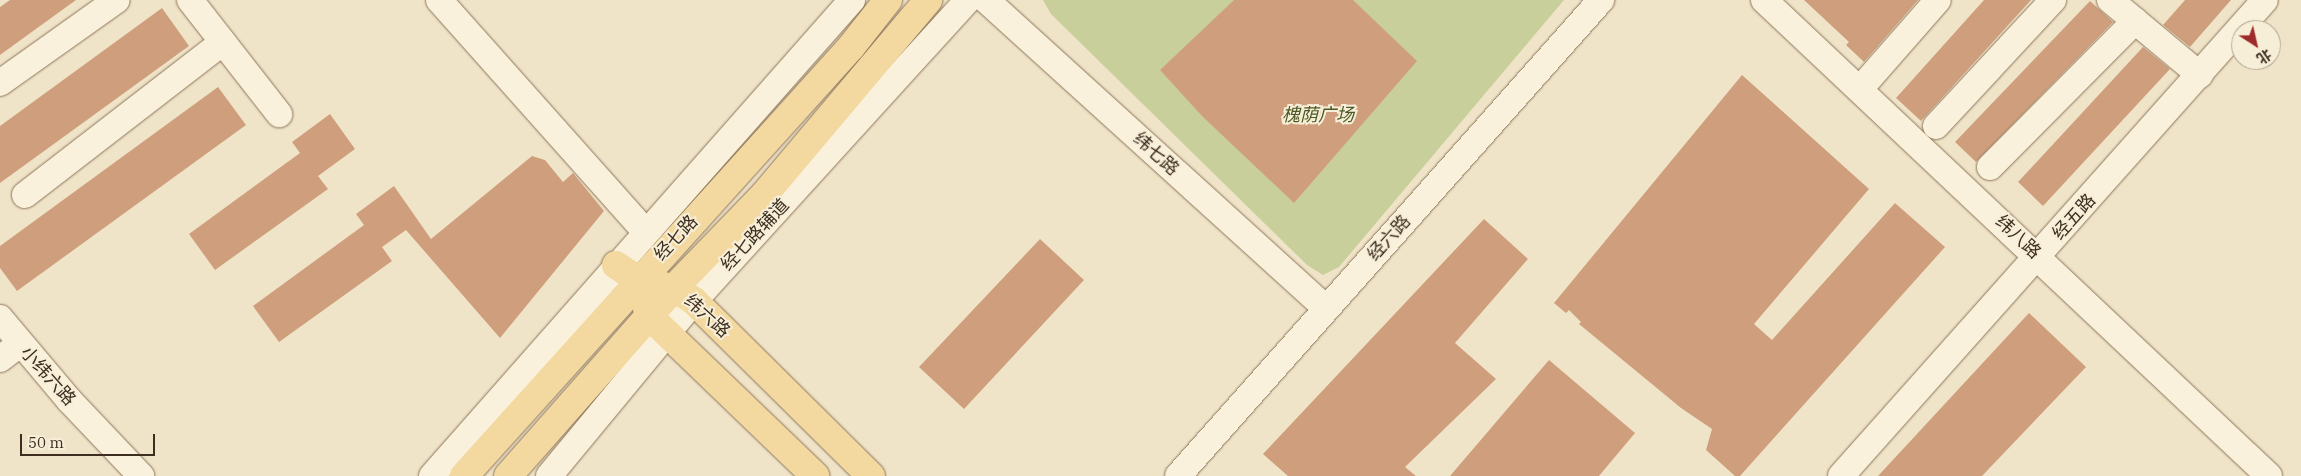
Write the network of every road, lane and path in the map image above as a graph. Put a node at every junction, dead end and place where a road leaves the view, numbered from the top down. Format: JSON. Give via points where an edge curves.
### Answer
{"nodes":[{"id":1,"x":116,"y":0,"type":"edge"},
{"id":2,"x":190,"y":0,"type":"edge"},
{"id":3,"x":439,"y":0,"type":"edge"},
{"id":4,"x":852,"y":0,"type":"edge"},
{"id":5,"x":888,"y":0,"type":"edge"},
{"id":6,"x":928,"y":0,"type":"edge"},
{"id":7,"x":968,"y":0,"type":"edge"},
{"id":8,"x":986,"y":0,"type":"edge"},
{"id":9,"x":1601,"y":0,"type":"edge"},
{"id":10,"x":1764,"y":0,"type":"edge"},
{"id":11,"x":1938,"y":0,"type":"edge"},
{"id":12,"x":2052,"y":0,"type":"edge"},
{"id":13,"x":2110,"y":0,"type":"edge"},
{"id":14,"x":2265,"y":0,"type":"edge"},
{"id":15,"x":2135,"y":21,"type":"junction"},
{"id":16,"x":223,"y":42,"type":"junction"},
{"id":17,"x":2200,"y":75,"type":"junction"},
{"id":18,"x":0,"y":83,"type":"edge"},
{"id":19,"x":1860,"y":90,"type":"junction"},
{"id":20,"x":279,"y":114,"type":"dead end"},
{"id":21,"x":1936,"y":126,"type":"dead end"},
{"id":22,"x":1990,"y":167,"type":"dead end"},
{"id":23,"x":25,"y":195,"type":"dead end"},
{"id":24,"x":646,"y":232,"type":"junction"},
{"id":25,"x":2039,"y":257,"type":"junction"},
{"id":26,"x":627,"y":272,"type":"junction"},
{"id":27,"x":684,"y":294,"type":"junction"},
{"id":28,"x":1326,"y":308,"type":"junction"},
{"id":29,"x":0,"y":318,"type":"edge"},
{"id":30,"x":658,"y":325,"type":"junction"},
{"id":31,"x":10,"y":352,"type":"edge"},
{"id":32,"x":140,"y":476,"type":"edge"},
{"id":33,"x":432,"y":476,"type":"edge"},
{"id":34,"x":464,"y":476,"type":"edge"},
{"id":35,"x":508,"y":476,"type":"edge"},
{"id":36,"x":549,"y":476,"type":"edge"},
{"id":37,"x":815,"y":476,"type":"edge"},
{"id":38,"x":871,"y":476,"type":"edge"},
{"id":39,"x":1178,"y":476,"type":"edge"},
{"id":40,"x":1841,"y":476,"type":"edge"},
{"id":41,"x":2269,"y":476,"type":"edge"}],
"edges":[{"from":1,"to":18,"type":"street"},
{"from":2,"to":16,"type":"street"},
{"from":3,"to":24,"type":"street"},
{"from":4,"to":24,"type":"street"},
{"from":5,"to":26,"type":"main road","name":"经七路","via":[[851,47]]},
{"from":6,"to":27,"type":"main road","name":"经七路"},
{"from":7,"to":27,"type":"street","name":"经七路辅道"},
{"from":8,"to":28,"type":"street","name":"纬七路"},
{"from":9,"to":28,"type":"street","name":"经六路"},
{"from":10,"to":19,"type":"street","name":"纬八路"},
{"from":11,"to":19,"type":"street"},
{"from":12,"to":21,"type":"street"},
{"from":13,"to":15,"type":"street"},
{"from":14,"to":17,"type":"street","name":"经五路"},
{"from":15,"to":17,"type":"street"},
{"from":15,"to":22,"type":"street"},
{"from":16,"to":20,"type":"street"},
{"from":16,"to":23,"type":"street"},
{"from":17,"to":25,"type":"street","name":"经五路"},
{"from":19,"to":25,"type":"street","name":"纬八路"},
{"from":24,"to":26,"type":"street"},
{"from":25,"to":40,"type":"street","name":"经五路"},
{"from":25,"to":41,"type":"street","name":"纬八路"},
{"from":26,"to":27,"type":"main road","name":"纬六路"},
{"from":26,"to":30,"type":"main road"},
{"from":26,"to":33,"type":"street"},
{"from":26,"to":34,"type":"main road","name":"经七路"},
{"from":27,"to":30,"type":"main road","name":"经七路"},
{"from":27,"to":38,"type":"main road","name":"纬六路"},
{"from":28,"to":39,"type":"street","name":"经六路"},
{"from":29,"to":31,"type":"street","name":"小纬六路"},
{"from":30,"to":35,"type":"main road","name":"经七路"},
{"from":30,"to":36,"type":"street"},
{"from":30,"to":37,"type":"main road"},
{"from":31,"to":32,"type":"street","name":"小纬六路"}]}
